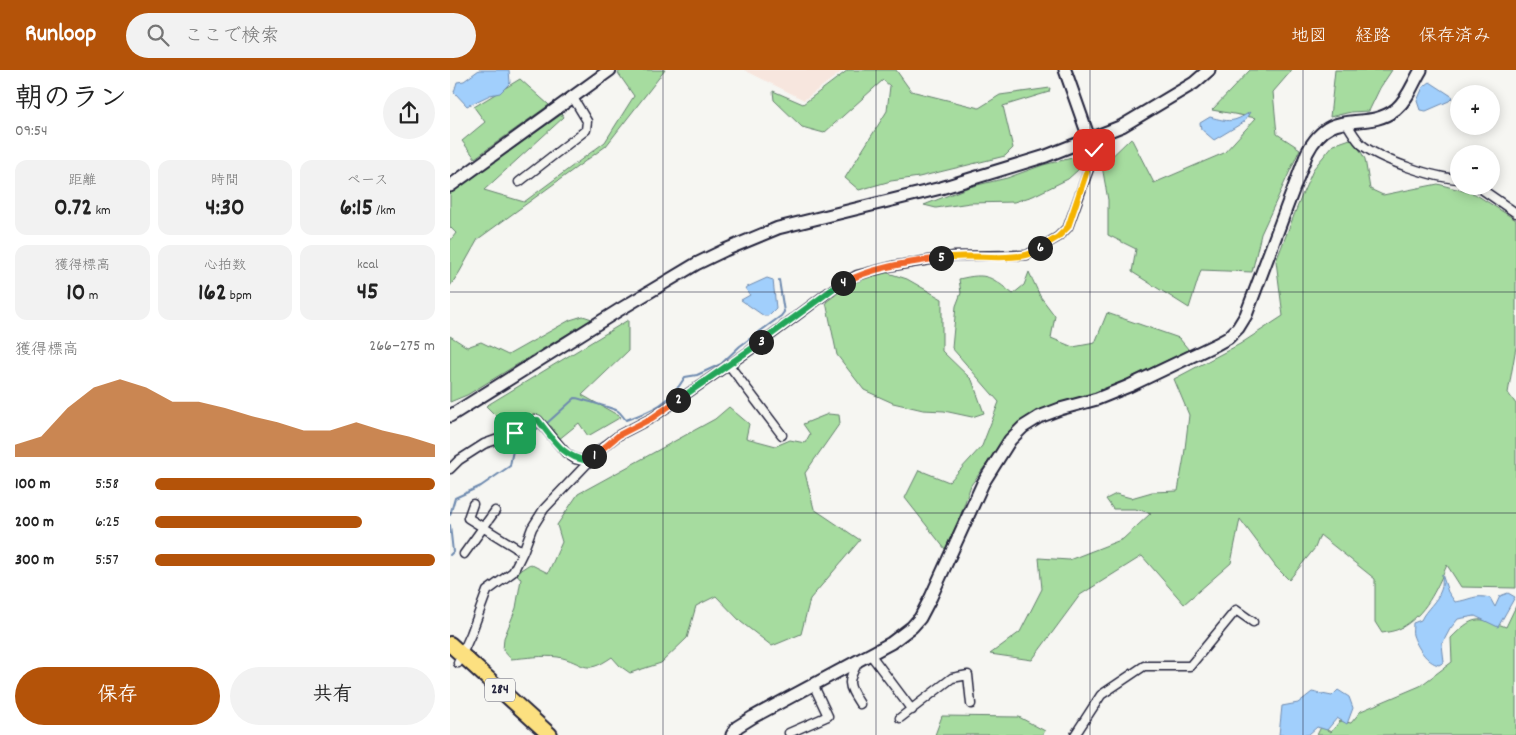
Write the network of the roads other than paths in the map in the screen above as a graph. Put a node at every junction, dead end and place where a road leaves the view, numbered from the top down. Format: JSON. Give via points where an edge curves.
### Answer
{"nodes":[{"id":1,"x":610,"y":70,"type":"edge"},
{"id":2,"x":1065,"y":70,"type":"edge"},
{"id":3,"x":1209,"y":70,"type":"edge"},
{"id":4,"x":1421,"y":70,"type":"edge"},
{"id":5,"x":572,"y":96,"type":"junction"},
{"id":6,"x":1346,"y":122,"type":"junction"},
{"id":7,"x":1089,"y":138,"type":"junction"},
{"id":8,"x":1450,"y":178,"type":"edge"},
{"id":9,"x":519,"y":182,"type":"dead end"},
{"id":10,"x":450,"y":186,"type":"edge"},
{"id":11,"x":1490,"y":195,"type":"edge"},
{"id":12,"x":1516,"y":213,"type":"edge"},
{"id":13,"x":729,"y":364,"type":"junction"},
{"id":14,"x":450,"y":416,"type":"edge"},
{"id":15,"x":782,"y":435,"type":"dead end"},
{"id":16,"x":588,"y":461,"type":"junction"},
{"id":17,"x":450,"y":469,"type":"edge"},
{"id":18,"x":473,"y":504,"type":"dead end"},
{"id":19,"x":494,"y":511,"type":"dead end"},
{"id":20,"x":484,"y":527,"type":"junction"},
{"id":21,"x":524,"y":552,"type":"junction"},
{"id":22,"x":464,"y":554,"type":"dead end"},
{"id":23,"x":1253,"y":622,"type":"dead end"},
{"id":24,"x":450,"y":644,"type":"edge"},
{"id":25,"x":870,"y":654,"type":"junction"},
{"id":26,"x":456,"y":658,"type":"edge"},
{"id":27,"x":859,"y":660,"type":"junction"},
{"id":28,"x":813,"y":684,"type":"junction"},
{"id":29,"x":860,"y":704,"type":"dead end"},
{"id":30,"x":971,"y":704,"type":"dead end"},
{"id":31,"x":912,"y":710,"type":"junction"},
{"id":32,"x":900,"y":718,"type":"dead end"},
{"id":33,"x":789,"y":732,"type":"dead end"},
{"id":34,"x":538,"y":735,"type":"edge"},
{"id":35,"x":550,"y":735,"type":"edge"},
{"id":36,"x":732,"y":735,"type":"edge"},
{"id":37,"x":1075,"y":735,"type":"edge"}],
"edges":[{"from":1,"to":5,"type":"street"},
{"from":2,"to":7,"type":"street"},
{"from":3,"to":7,"type":"street","via":[[1194,83],[1122,126]]},
{"from":4,"to":6,"type":"street","via":[[1407,97],[1395,110],[1376,119]]},
{"from":5,"to":9,"type":"street","via":[[587,121],[586,130]]},
{"from":5,"to":10,"type":"street"},
{"from":6,"to":8,"type":"street","via":[[1360,143],[1389,159]]},
{"from":6,"to":25,"type":"street","via":[[1324,130],[1309,147],[1253,300],[1238,328],[1217,344],[1129,386],[1053,411],[1022,427],[983,483],[920,618],[904,634]]},
{"from":7,"to":13,"type":"street","via":[[1094,150],[1090,166],[1068,227],[1058,237],[1027,255],[954,256],[857,275]]},
{"from":7,"to":14,"type":"street","via":[[1046,156],[941,188],[778,228],[724,250],[619,310]]},
{"from":11,"to":12,"type":"street"},
{"from":13,"to":15,"type":"street"},
{"from":13,"to":16,"type":"street","via":[[652,418],[619,435]]},
{"from":16,"to":17,"type":"street","via":[[575,459],[566,453],[538,420],[534,420],[515,433],[484,444],[458,460]]},
{"from":16,"to":21,"type":"street","via":[[544,509],[532,528]]},
{"from":18,"to":20,"type":"street","via":[[468,518]]},
{"from":19,"to":20,"type":"street"},
{"from":20,"to":21,"type":"street"},
{"from":20,"to":22,"type":"street"},
{"from":21,"to":26,"type":"street","via":[[513,572],[487,590]]},
{"from":23,"to":37,"type":"street","via":[[1236,610],[1190,666],[1144,666],[1101,695]]},
{"from":24,"to":26,"type":"highway","number":"284"},
{"from":25,"to":27,"type":"street"},
{"from":25,"to":31,"type":"street"},
{"from":26,"to":34,"type":"highway","number":"284"},
{"from":26,"to":35,"type":"highway","number":"284"},
{"from":27,"to":28,"type":"street"},
{"from":27,"to":29,"type":"street","via":[[850,677],[850,689]]},
{"from":28,"to":33,"type":"street","via":[[828,716]]},
{"from":28,"to":36,"type":"street","via":[[737,727]]},
{"from":30,"to":31,"type":"street","via":[[968,675],[952,678]]},
{"from":31,"to":32,"type":"street"}]}
